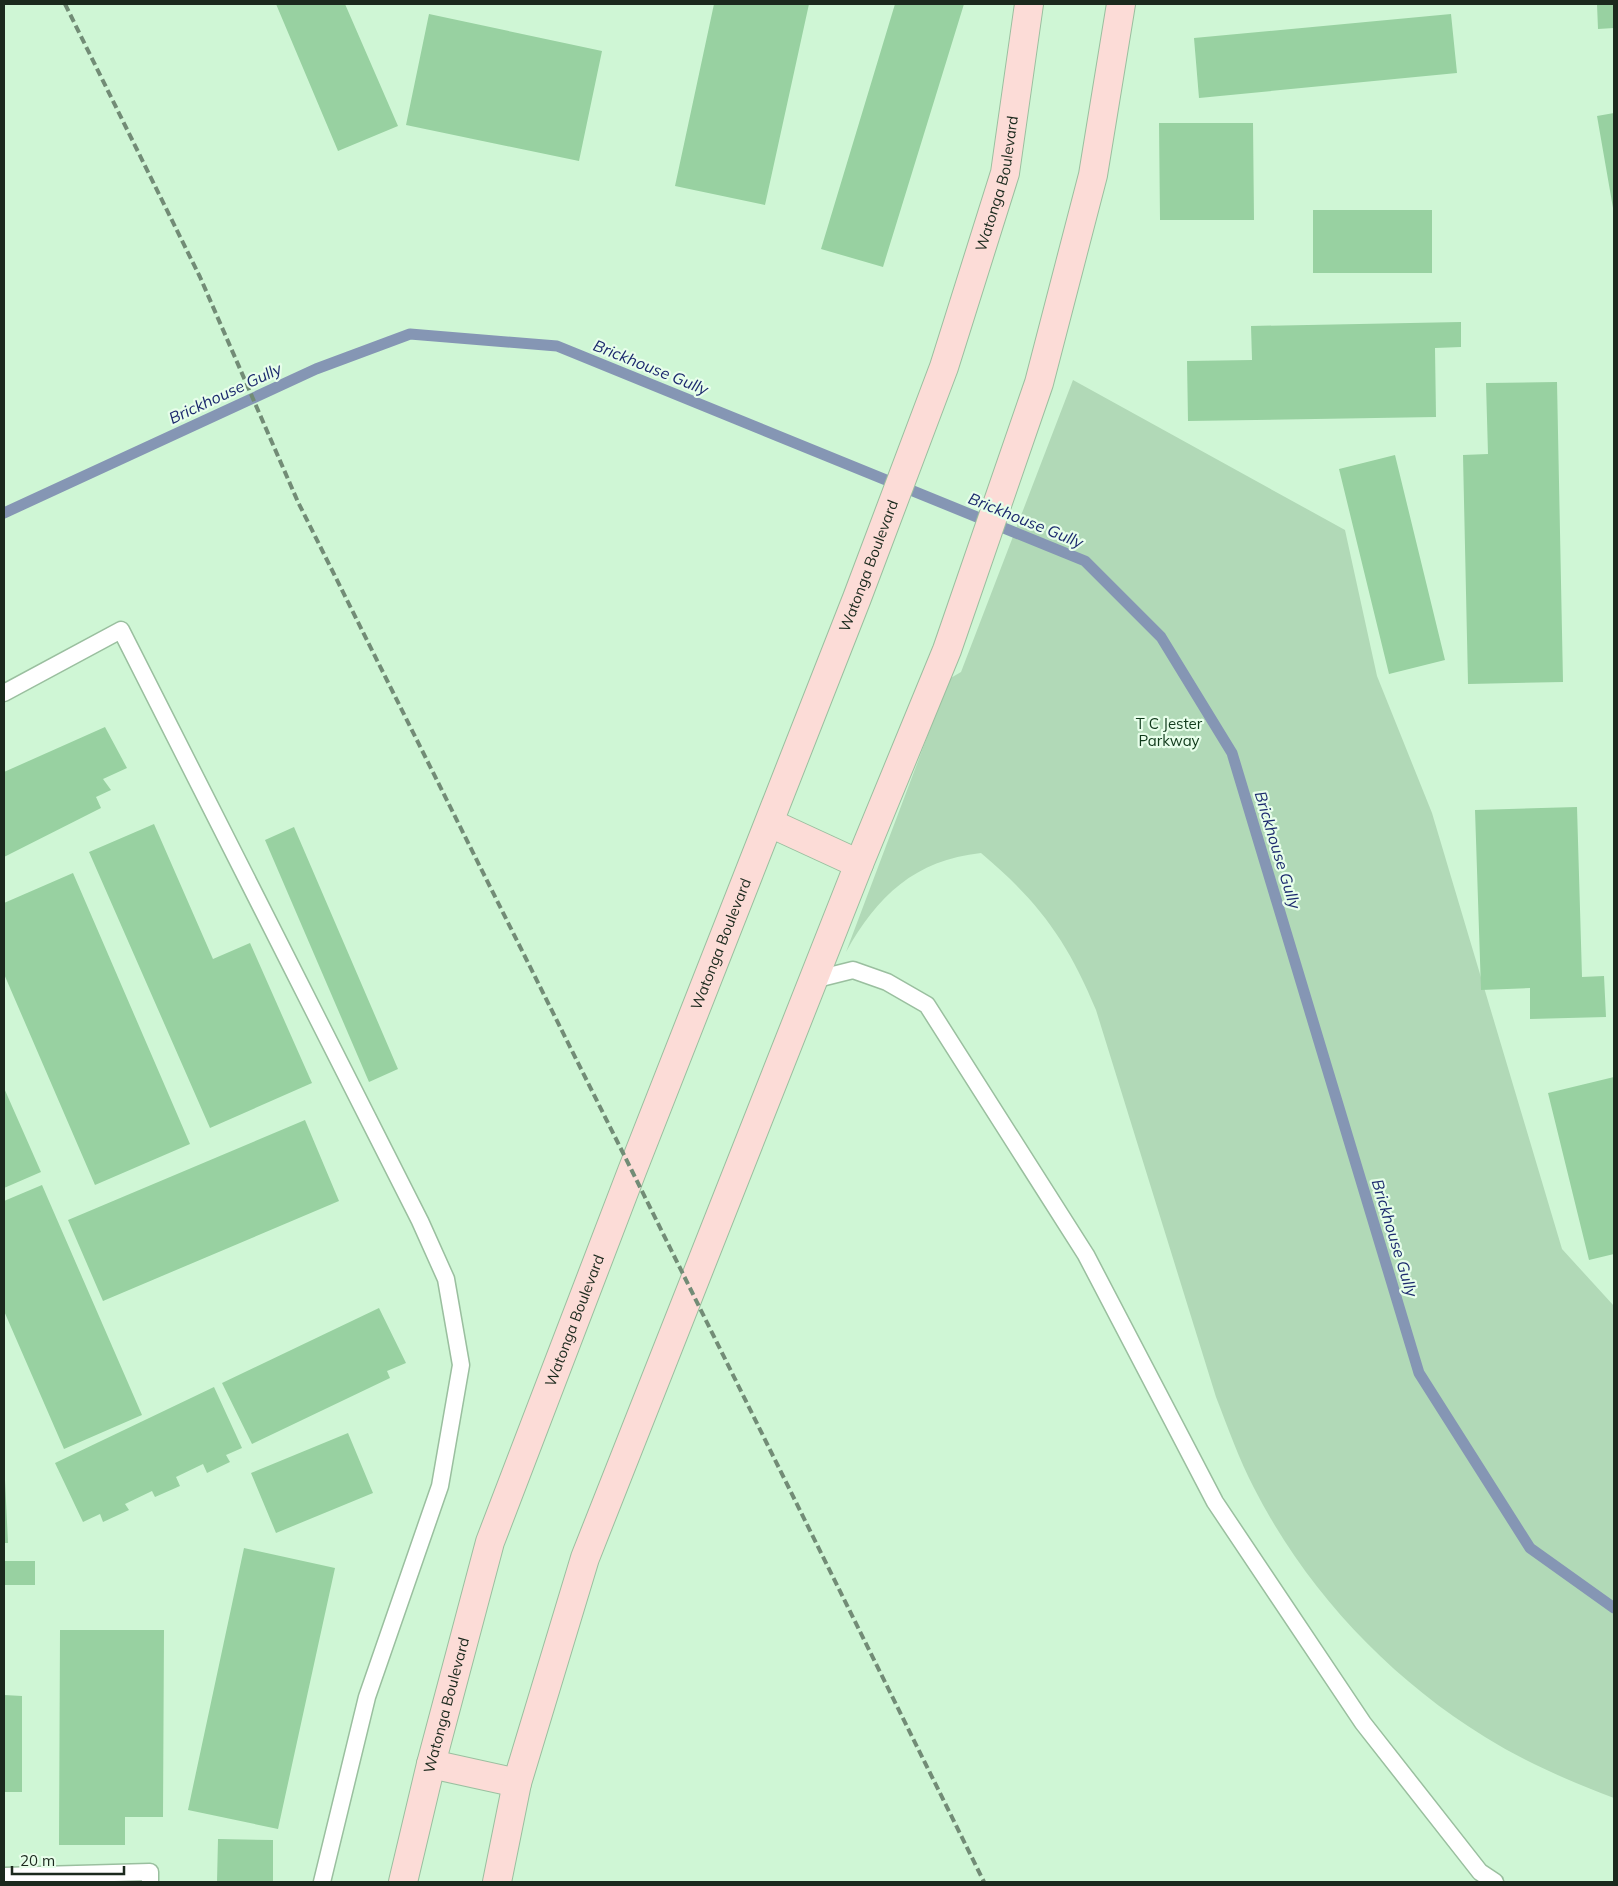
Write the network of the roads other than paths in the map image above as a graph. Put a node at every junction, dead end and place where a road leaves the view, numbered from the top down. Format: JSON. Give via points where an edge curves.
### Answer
{"nodes":[{"id":1,"x":1029,"y":4,"type":"edge"},
{"id":2,"x":1121,"y":4,"type":"edge"},
{"id":3,"x":4,"y":693,"type":"edge"},
{"id":4,"x":770,"y":823,"type":"junction"},
{"id":5,"x":859,"y":864,"type":"junction"},
{"id":6,"x":814,"y":980,"type":"junction"},
{"id":7,"x":431,"y":1764,"type":"junction"},
{"id":8,"x":517,"y":1783,"type":"junction"},
{"id":9,"x":4,"y":1876,"type":"edge"},
{"id":10,"x":1481,"y":1877,"type":"edge"},
{"id":11,"x":150,"y":1882,"type":"edge"},
{"id":12,"x":322,"y":1882,"type":"edge"},
{"id":13,"x":403,"y":1882,"type":"edge"},
{"id":14,"x":497,"y":1882,"type":"edge"},
{"id":15,"x":1495,"y":1882,"type":"edge"}],
"edges":[{"from":1,"to":4,"type":"main road","name":"Watonga Boulevard","via":[[1005,173],[944,366]]},
{"from":2,"to":5,"type":"main road","via":[[1093,175],[1039,383],[947,650]]},
{"from":3,"to":12,"type":"lane","via":[[121,630],[416,1212],[446,1279],[461,1365],[440,1486],[367,1698]]},
{"from":4,"to":5,"type":"main road"},
{"from":4,"to":7,"type":"main road","name":"Watonga Boulevard","via":[[490,1542]]},
{"from":5,"to":6,"type":"main road"},
{"from":6,"to":8,"type":"main road","via":[[585,1558]]},
{"from":6,"to":10,"type":"lane","via":[[853,970],[887,982],[927,1005],[1086,1255],[1215,1502],[1363,1723]]},
{"from":7,"to":8,"type":"main road"},
{"from":7,"to":13,"type":"main road","name":"Watonga Boulevard"},
{"from":8,"to":14,"type":"main road"},
{"from":9,"to":11,"type":"lane","via":[[150,1872]]},
{"from":10,"to":15,"type":"lane"}]}
